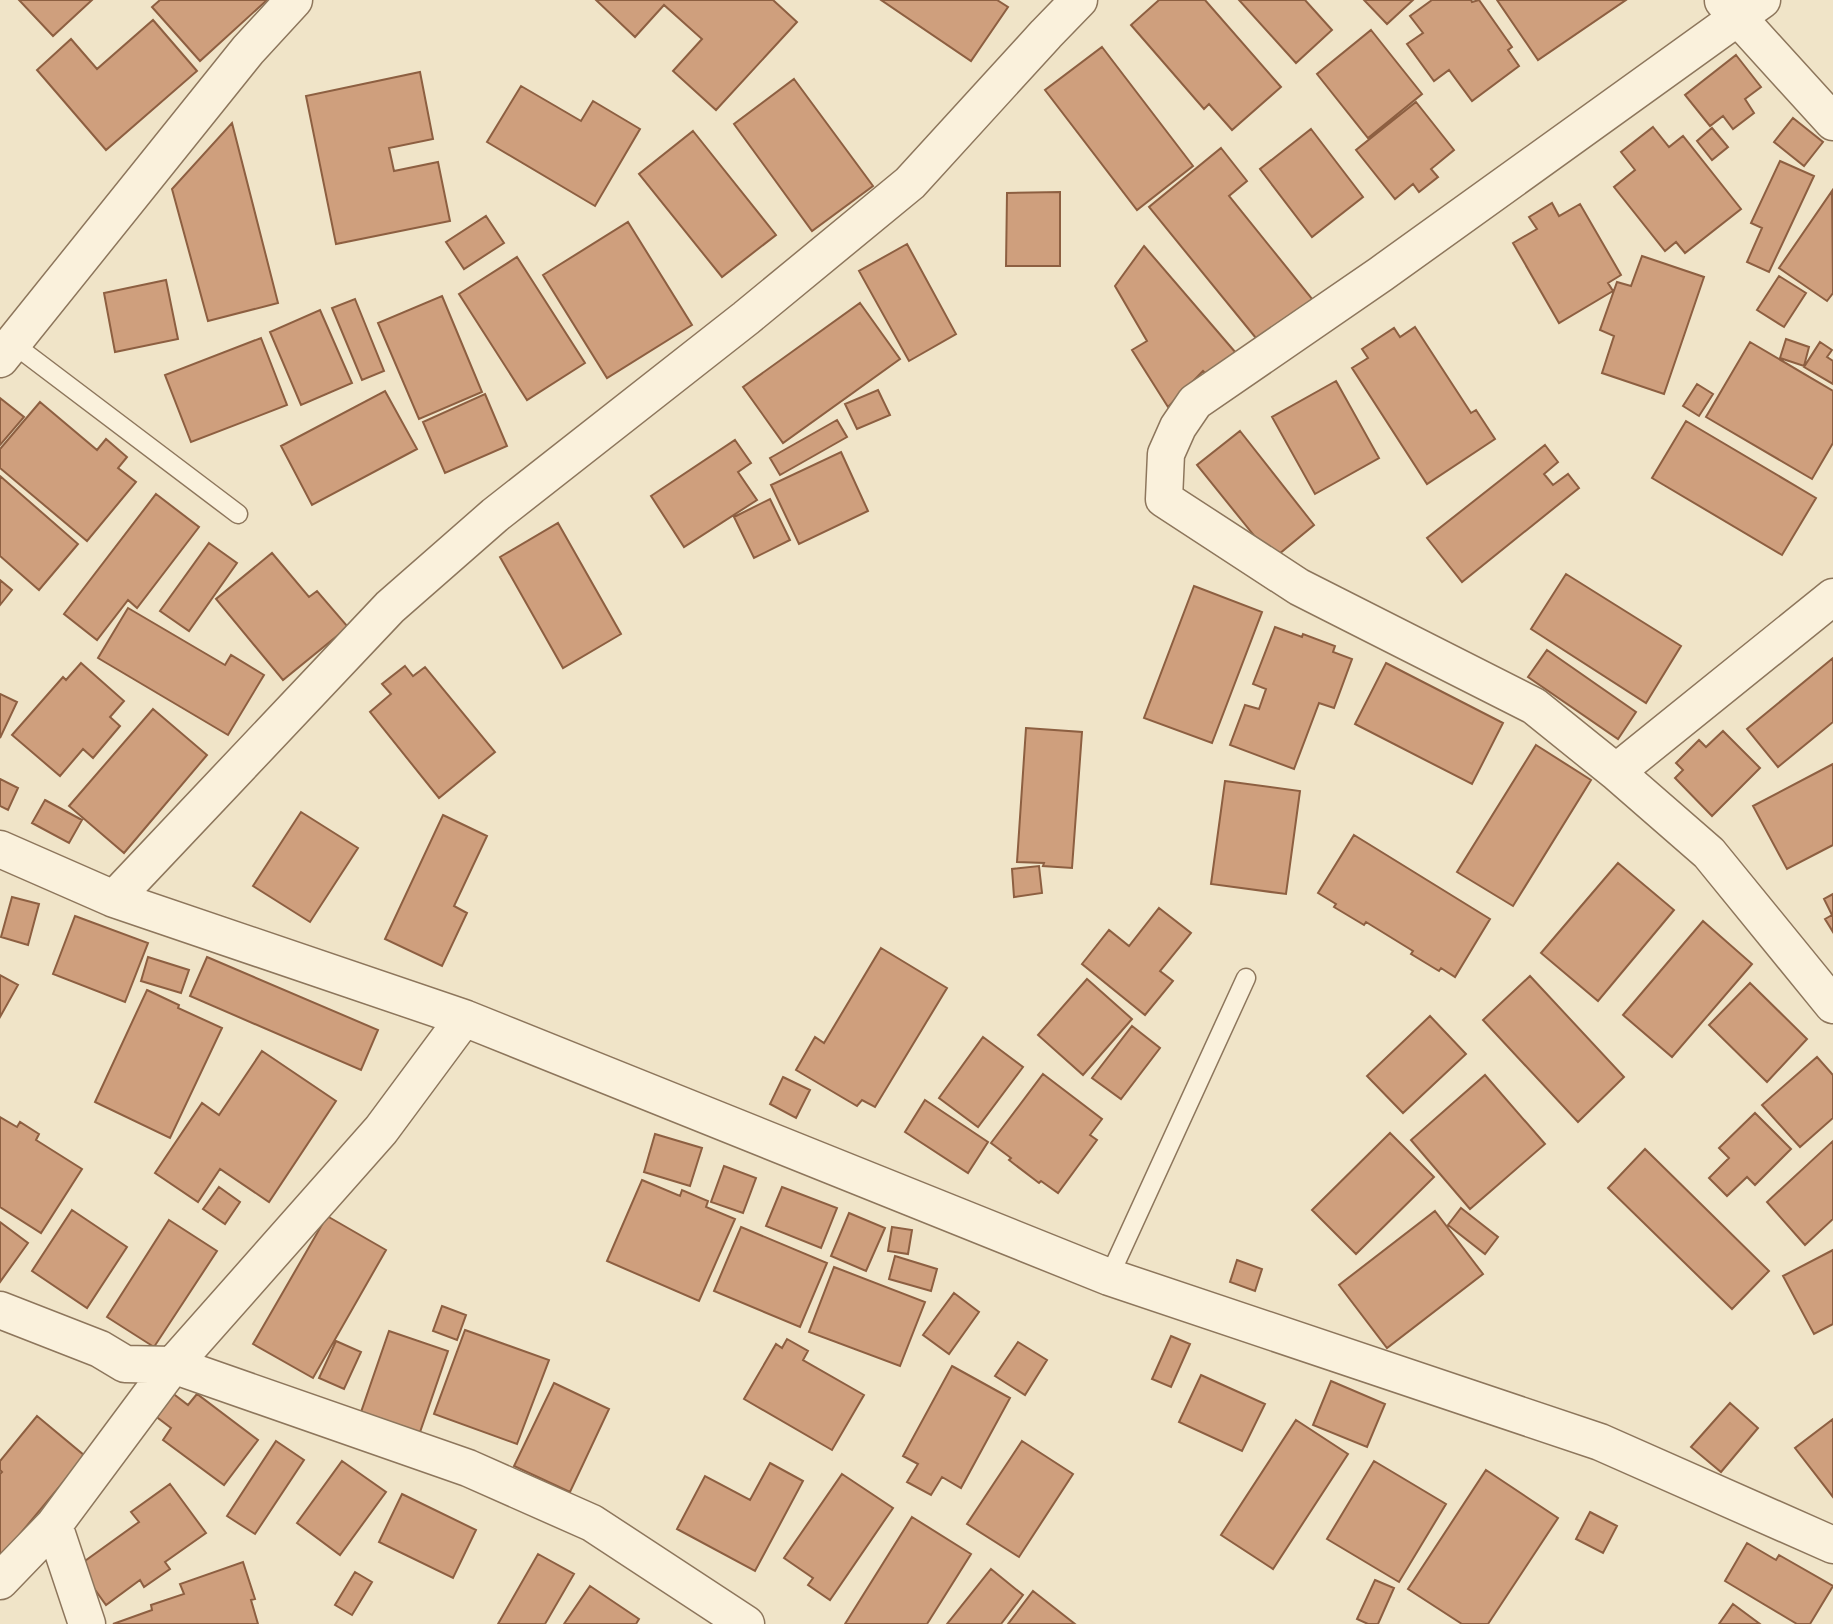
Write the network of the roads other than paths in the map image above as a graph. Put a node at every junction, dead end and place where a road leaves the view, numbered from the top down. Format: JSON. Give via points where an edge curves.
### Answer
{"nodes":[{"id":1,"x":294,"y":0,"type":"edge"},
{"id":2,"x":1079,"y":0,"type":"edge"},
{"id":3,"x":1741,"y":6,"type":"edge"},
{"id":4,"x":1833,"y":122,"type":"edge"},
{"id":5,"x":6,"y":351,"type":"edge"},
{"id":6,"x":238,"y":514,"type":"dead end"},
{"id":7,"x":1833,"y":597,"type":"edge"},
{"id":8,"x":1616,"y":772,"type":"junction"},
{"id":9,"x":0,"y":849,"type":"edge"},
{"id":10,"x":114,"y":899,"type":"junction"},
{"id":11,"x":1246,"y":978,"type":"dead end"},
{"id":12,"x":1833,"y":1005,"type":"edge"},
{"id":13,"x":464,"y":1018,"type":"junction"},
{"id":14,"x":1109,"y":1277,"type":"junction"},
{"id":15,"x":0,"y":1310,"type":"edge"},
{"id":16,"x":173,"y":1365,"type":"junction"},
{"id":17,"x":54,"y":1525,"type":"junction"},
{"id":18,"x":1833,"y":1545,"type":"edge"},
{"id":19,"x":0,"y":1581,"type":"edge"},
{"id":20,"x":87,"y":1624,"type":"edge"},
{"id":21,"x":746,"y":1624,"type":"edge"}],
"edges":[{"from":1,"to":5,"type":"street"},
{"from":2,"to":10,"type":"street","via":[[910,183],[495,515],[390,607]]},
{"from":3,"to":4,"type":"street"},
{"from":3,"to":8,"type":"street","via":[[1381,274],[1195,402],[1166,454],[1164,499],[1299,587],[1534,706]]},
{"from":5,"to":6,"type":"lane"},
{"from":7,"to":8,"type":"street"},
{"from":8,"to":12,"type":"street","via":[[1709,853]]},
{"from":9,"to":10,"type":"street"},
{"from":10,"to":13,"type":"street"},
{"from":11,"to":14,"type":"lane"},
{"from":13,"to":14,"type":"street"},
{"from":13,"to":16,"type":"street","via":[[381,1130]]},
{"from":14,"to":18,"type":"street","via":[[1600,1442]]},
{"from":15,"to":16,"type":"street","via":[[125,1364]]},
{"from":16,"to":17,"type":"street"},
{"from":16,"to":21,"type":"street","via":[[468,1468],[592,1523]]},
{"from":17,"to":19,"type":"street"},
{"from":17,"to":20,"type":"street"}]}
